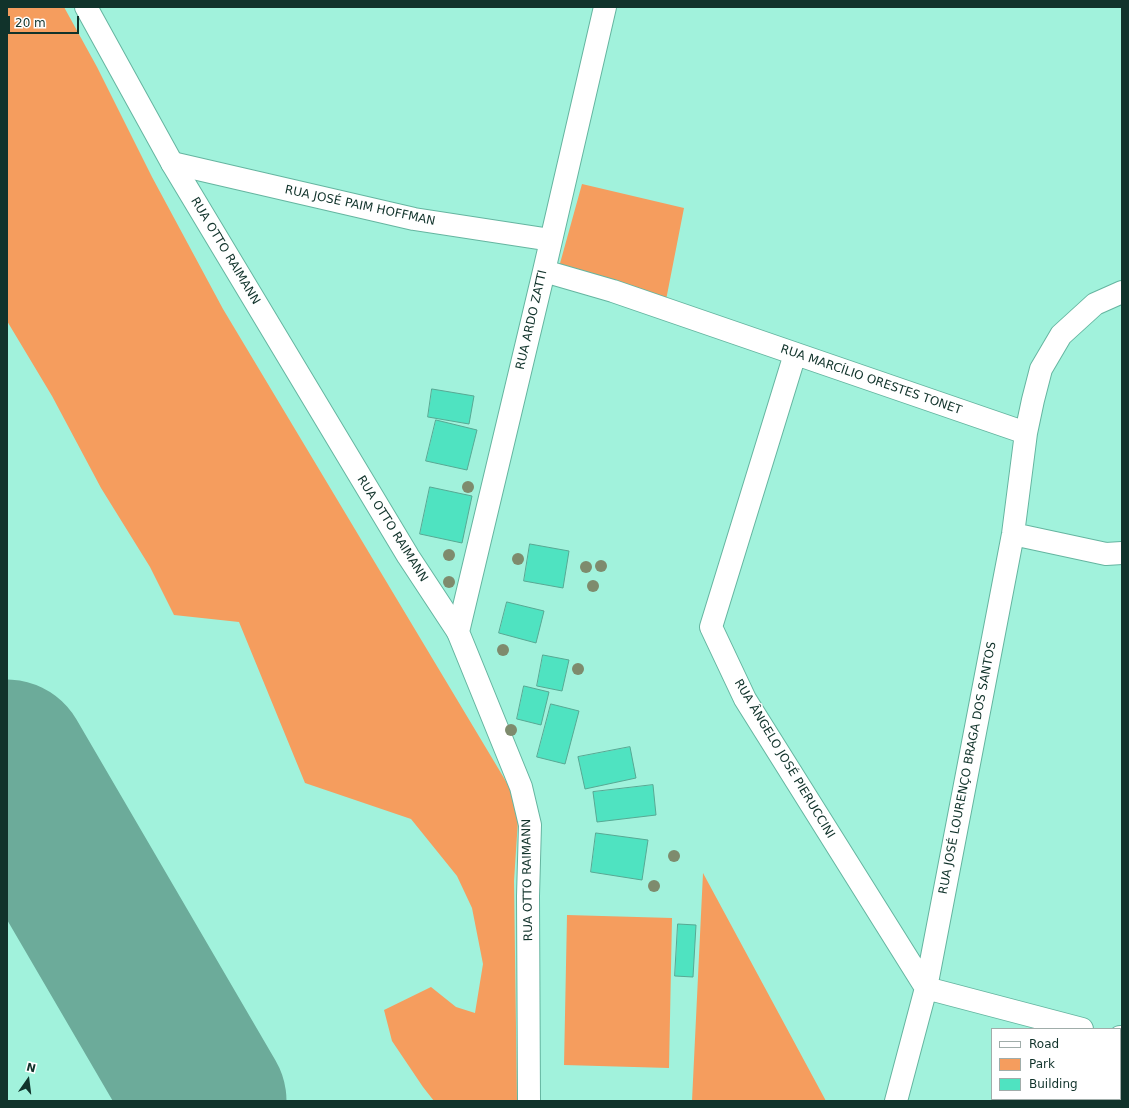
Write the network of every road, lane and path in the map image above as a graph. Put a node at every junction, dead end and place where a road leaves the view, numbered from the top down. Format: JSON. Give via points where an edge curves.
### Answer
{"nodes":[{"id":1,"x":86,"y":7,"type":"edge"},
{"id":2,"x":603,"y":7,"type":"edge"},
{"id":3,"x":172,"y":163,"type":"junction"},
{"id":4,"x":550,"y":240,"type":"junction"},
{"id":5,"x":544,"y":271,"type":"junction"},
{"id":6,"x":1122,"y":292,"type":"edge"},
{"id":7,"x":795,"y":354,"type":"junction"},
{"id":8,"x":1026,"y":432,"type":"junction"},
{"id":9,"x":1013,"y":534,"type":"junction"},
{"id":10,"x":1122,"y":553,"type":"edge"},
{"id":11,"x":458,"y":632,"type":"junction"},
{"id":12,"x":926,"y":988,"type":"junction"},
{"id":13,"x":1078,"y":1028,"type":"edge"},
{"id":14,"x":529,"y":1101,"type":"edge"},
{"id":15,"x":896,"y":1101,"type":"edge"}],
"edges":[{"from":1,"to":3,"type":"street","name":"RUA OTTO RAIMANN"},
{"from":2,"to":4,"type":"street","name":"RUA ARDO ZATTI"},
{"from":3,"to":4,"type":"street","name":"RUA JOSÉ PAIM HOFFMAN","via":[[414,220]]},
{"from":3,"to":11,"type":"street","name":"RUA OTTO RAIMANN","via":[[408,556]]},
{"from":4,"to":5,"type":"street","name":"RUA ARDO ZATTI"},
{"from":5,"to":7,"type":"street","name":"RUA MARCÍLIO ORESTES TONET","via":[[613,291]]},
{"from":5,"to":11,"type":"street","name":"RUA ARDO ZATTI"},
{"from":6,"to":8,"type":"street","via":[[1095,304],[1061,335],[1041,369]]},
{"from":7,"to":8,"type":"street","name":"RUA MARCÍLIO ORESTES TONET"},
{"from":7,"to":12,"type":"street","name":"RUA ÂNGELO JOSÉ PIERUCCINI","via":[[711,627],[745,699]]},
{"from":8,"to":9,"type":"street","name":"RUA JOSÉ LOURENÇO BRAGA DOS SANTOS"},
{"from":9,"to":10,"type":"street","via":[[1106,554]]},
{"from":9,"to":12,"type":"street","name":"RUA JOSÉ LOURENÇO BRAGA DOS SANTOS"},
{"from":11,"to":14,"type":"street","name":"RUA OTTO RAIMANN","via":[[521,787],[530,825]]},
{"from":12,"to":13,"type":"street"},
{"from":12,"to":15,"type":"street","name":"RUA JOSÉ LOURENÇO BRAGA DOS SANTOS"}]}
